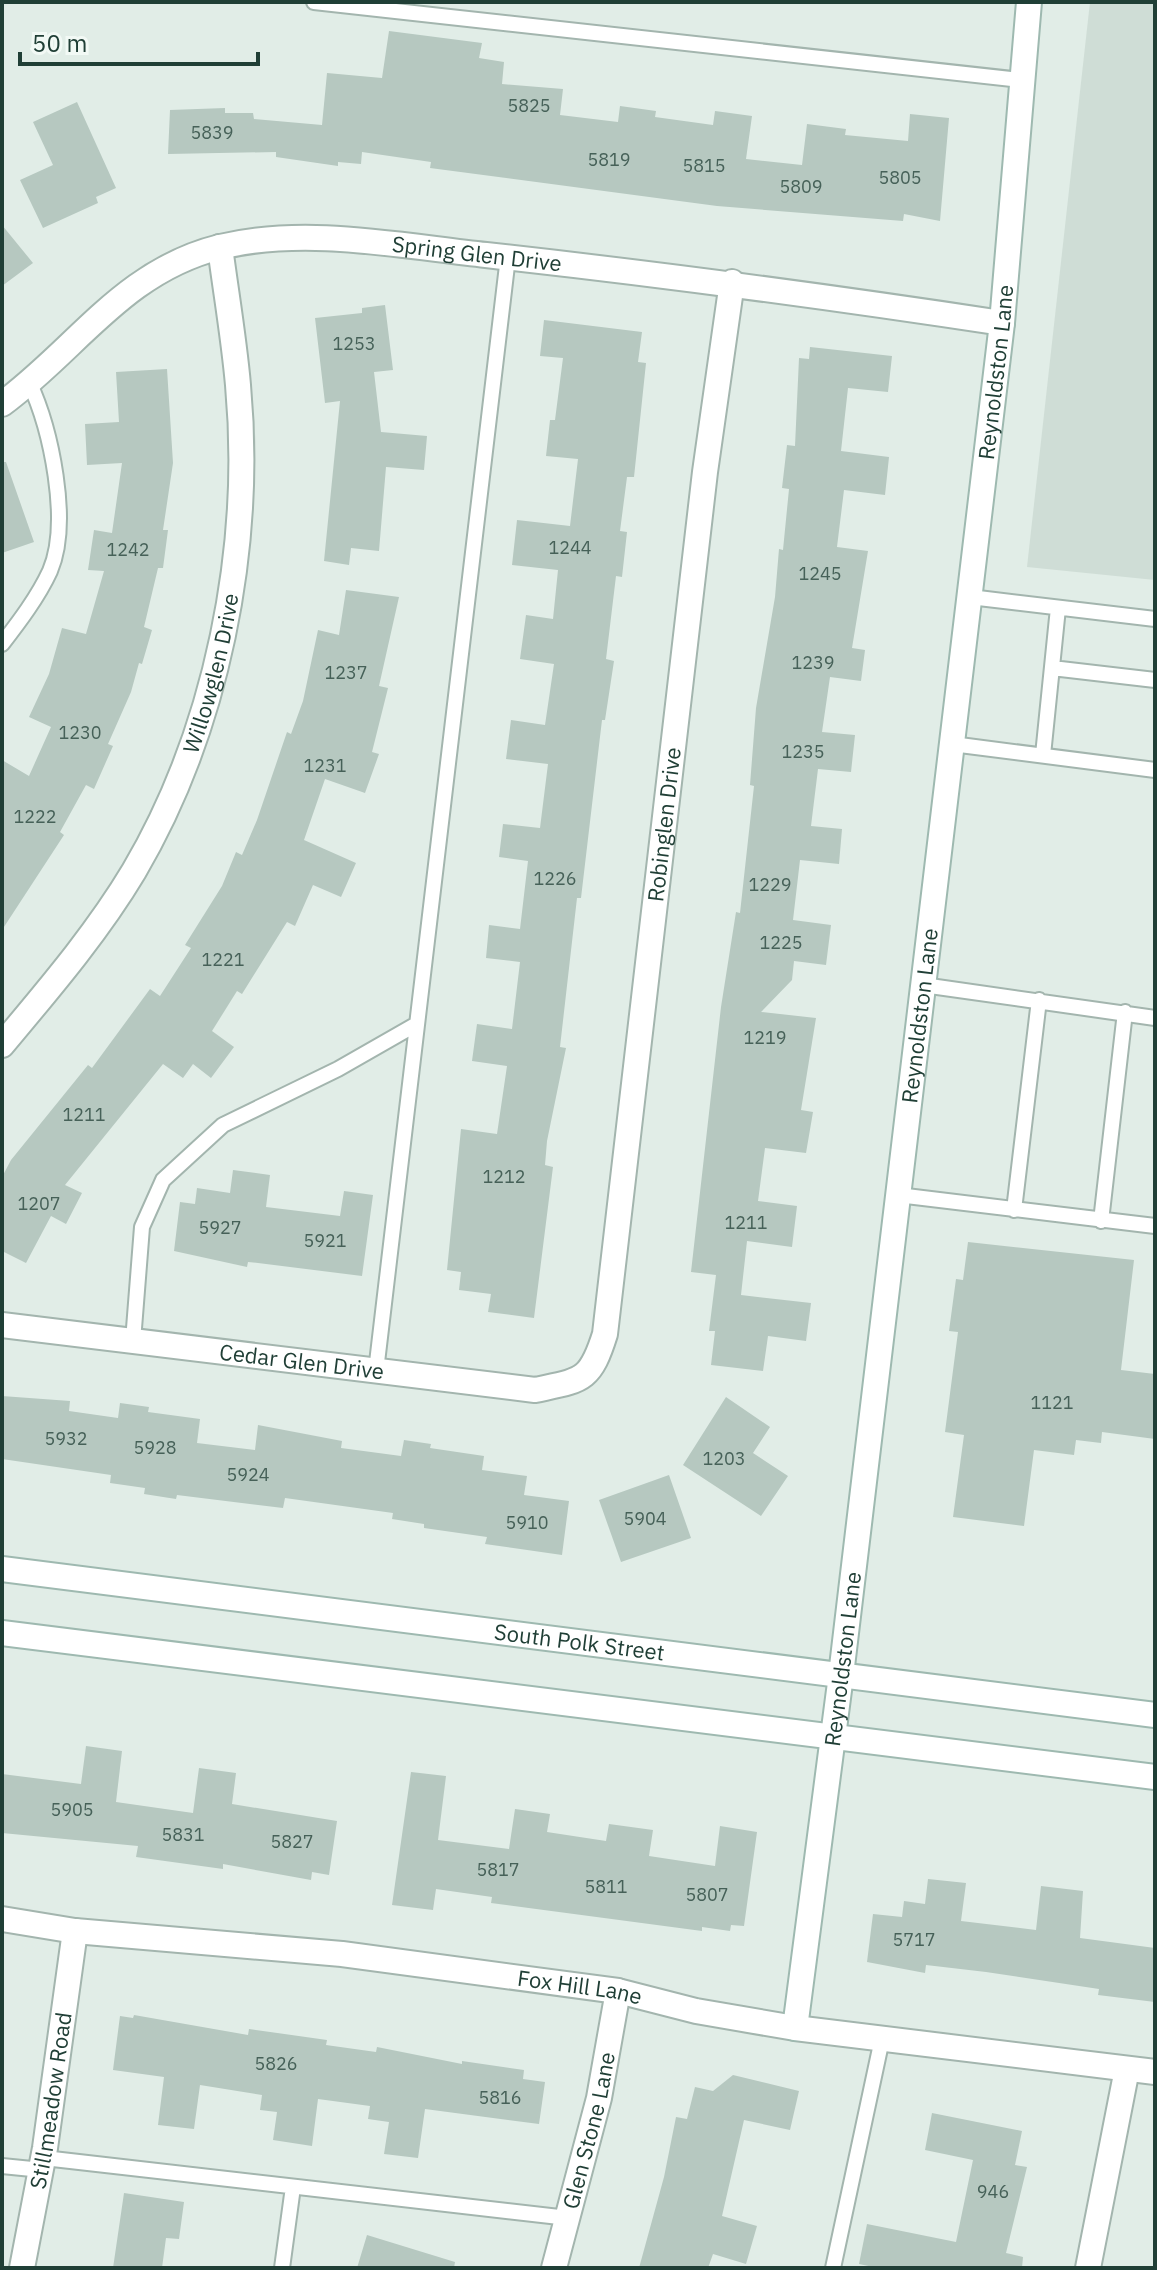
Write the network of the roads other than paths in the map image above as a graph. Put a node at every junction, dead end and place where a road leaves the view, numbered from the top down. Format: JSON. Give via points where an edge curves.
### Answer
{"nodes":[{"id":1,"x":314,"y":2,"type":"edge"},
{"id":2,"x":1029,"y":2,"type":"edge"},
{"id":3,"x":1021,"y":80,"type":"junction"},
{"id":4,"x":220,"y":247,"type":"junction"},
{"id":5,"x":508,"y":257,"type":"junction"},
{"id":6,"x":732,"y":282,"type":"junction"},
{"id":7,"x":1002,"y":323,"type":"junction"},
{"id":8,"x":29,"y":382,"type":"junction"},
{"id":9,"x":2,"y":404,"type":"edge"},
{"id":10,"x":970,"y":597,"type":"junction"},
{"id":11,"x":1058,"y":608,"type":"junction"},
{"id":12,"x":1155,"y":619,"type":"edge"},
{"id":13,"x":2,"y":644,"type":"edge"},
{"id":14,"x":1052,"y":668,"type":"junction"},
{"id":15,"x":1155,"y":680,"type":"edge"},
{"id":16,"x":952,"y":744,"type":"junction"},
{"id":17,"x":1043,"y":755,"type":"junction"},
{"id":18,"x":1155,"y":770,"type":"edge"},
{"id":19,"x":923,"y":985,"type":"junction"},
{"id":20,"x":1039,"y":1000,"type":"junction"},
{"id":21,"x":1125,"y":1012,"type":"junction"},
{"id":22,"x":1155,"y":1018,"type":"edge"},
{"id":23,"x":415,"y":1025,"type":"junction"},
{"id":24,"x":2,"y":1045,"type":"edge"},
{"id":25,"x":898,"y":1195,"type":"junction"},
{"id":26,"x":1014,"y":1210,"type":"junction"},
{"id":27,"x":1101,"y":1221,"type":"junction"},
{"id":28,"x":1155,"y":1226,"type":"edge"},
{"id":29,"x":2,"y":1325,"type":"edge"},
{"id":30,"x":133,"y":1341,"type":"junction"},
{"id":31,"x":595,"y":1366,"type":"joint"},
{"id":32,"x":376,"y":1371,"type":"junction"},
{"id":33,"x":2,"y":1569,"type":"edge"},
{"id":34,"x":2,"y":1633,"type":"edge"},
{"id":35,"x":841,"y":1675,"type":"junction"},
{"id":36,"x":1155,"y":1715,"type":"edge"},
{"id":37,"x":833,"y":1737,"type":"junction"},
{"id":38,"x":1155,"y":1777,"type":"edge"},
{"id":39,"x":2,"y":1919,"type":"edge"},
{"id":40,"x":75,"y":1931,"type":"junction"},
{"id":41,"x":618,"y":1991,"type":"junction"},
{"id":42,"x":795,"y":2028,"type":"junction"},
{"id":43,"x":882,"y":2039,"type":"junction"},
{"id":44,"x":1127,"y":2069,"type":"junction"},
{"id":45,"x":1155,"y":2072,"type":"edge"},
{"id":46,"x":43,"y":2164,"type":"junction"},
{"id":47,"x":2,"y":2166,"type":"edge"},
{"id":48,"x":293,"y":2187,"type":"junction"},
{"id":49,"x":568,"y":2218,"type":"junction"},
{"id":50,"x":22,"y":2268,"type":"edge"},
{"id":51,"x":282,"y":2268,"type":"edge"},
{"id":52,"x":554,"y":2268,"type":"edge"},
{"id":53,"x":833,"y":2268,"type":"edge"},
{"id":54,"x":1088,"y":2268,"type":"edge"}],
"edges":[{"from":1,"to":3,"type":"lane"},
{"from":2,"to":3,"type":"street","name":"Reynoldston Lane"},
{"from":3,"to":7,"type":"street","name":"Reynoldston Lane"},
{"from":4,"to":5,"type":"street","name":"Spring Glen Drive","via":[[287,239],[355,241]]},
{"from":4,"to":8,"type":"street","name":"Spring Glen Drive","via":[[154,274],[116,300]]},
{"from":4,"to":24,"type":"street","name":"Willowglen Drive","via":[[238,386],[241,492],[225,620],[201,729],[133,872],[62,973]]},
{"from":5,"to":6,"type":"street","name":"Spring Glen Drive"},
{"from":5,"to":23,"type":"lane"},
{"from":6,"to":7,"type":"street","name":"Spring Glen Drive"},
{"from":6,"to":31,"type":"street","name":"Robinglen Drive","via":[[703,488],[605,1334]]},
{"from":7,"to":10,"type":"street","name":"Reynoldston Lane"},
{"from":8,"to":9,"type":"street","name":"Spring Glen Drive"},
{"from":8,"to":13,"type":"lane","via":[[50,437],[55,556],[25,614]]},
{"from":10,"to":11,"type":"lane"},
{"from":10,"to":16,"type":"street","name":"Reynoldston Lane"},
{"from":11,"to":12,"type":"lane"},
{"from":11,"to":14,"type":"lane"},
{"from":14,"to":15,"type":"lane"},
{"from":14,"to":17,"type":"lane"},
{"from":16,"to":17,"type":"lane"},
{"from":16,"to":19,"type":"street","name":"Reynoldston Lane"},
{"from":17,"to":18,"type":"lane"},
{"from":19,"to":20,"type":"lane"},
{"from":19,"to":25,"type":"street","name":"Reynoldston Lane"},
{"from":20,"to":21,"type":"lane"},
{"from":20,"to":26,"type":"lane"},
{"from":21,"to":22,"type":"lane"},
{"from":21,"to":27,"type":"lane"},
{"from":23,"to":30,"type":"lane","via":[[223,1125],[163,1180],[142,1227]]},
{"from":23,"to":32,"type":"lane"},
{"from":25,"to":26,"type":"lane"},
{"from":25,"to":35,"type":"street","name":"Reynoldston Lane"},
{"from":26,"to":27,"type":"lane"},
{"from":27,"to":28,"type":"lane"},
{"from":29,"to":30,"type":"street","name":"Cedar Glen Drive"},
{"from":30,"to":32,"type":"street","name":"Cedar Glen Drive"},
{"from":31,"to":32,"type":"street","name":"Cedar Glen Drive","via":[[573,1382],[535,1390]]},
{"from":33,"to":35,"type":"street","name":"South Polk Street"},
{"from":34,"to":37,"type":"street"},
{"from":35,"to":36,"type":"street","name":"South Polk Street"},
{"from":35,"to":37,"type":"street","name":"Reynoldston Lane"},
{"from":37,"to":38,"type":"street"},
{"from":37,"to":42,"type":"street","name":"Reynoldston Lane"},
{"from":39,"to":40,"type":"street","name":"Fox Hill Lane"},
{"from":40,"to":41,"type":"street","name":"Fox Hill Lane","via":[[342,1954]]},
{"from":40,"to":46,"type":"street","name":"Stillmeadow Road"},
{"from":41,"to":42,"type":"street","name":"Fox Hill Lane"},
{"from":41,"to":49,"type":"street","name":"Glen Stone Lane","via":[[599,2098]]},
{"from":42,"to":43,"type":"street","name":"Fox Hill Lane"},
{"from":43,"to":44,"type":"street","name":"Fox Hill Lane"},
{"from":43,"to":53,"type":"lane"},
{"from":44,"to":45,"type":"street","name":"Fox Hill Lane"},
{"from":44,"to":54,"type":"street"},
{"from":46,"to":47,"type":"lane"},
{"from":46,"to":48,"type":"lane"},
{"from":46,"to":50,"type":"street","name":"Stillmeadow Road"},
{"from":48,"to":49,"type":"lane"},
{"from":48,"to":51,"type":"lane"},
{"from":49,"to":52,"type":"street","name":"Glen Stone Lane"}]}
